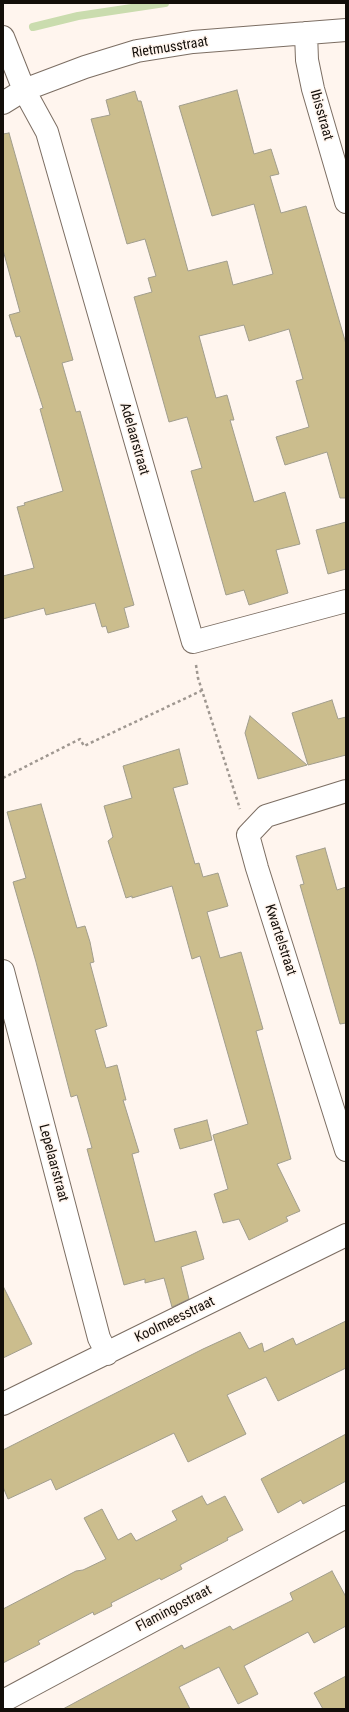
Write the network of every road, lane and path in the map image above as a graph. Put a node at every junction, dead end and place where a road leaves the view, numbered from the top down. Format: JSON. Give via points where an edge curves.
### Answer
{"nodes":[{"id":1,"x":346,"y":30,"type":"edge"},
{"id":2,"x":306,"y":33,"type":"junction"},
{"id":3,"x":3,"y":37,"type":"edge"},
{"id":4,"x":24,"y":90,"type":"junction"},
{"id":5,"x":3,"y":103,"type":"edge"},
{"id":6,"x":345,"y":197,"type":"edge"},
{"id":7,"x":344,"y":602,"type":"edge"},
{"id":8,"x":193,"y":642,"type":"junction"},
{"id":9,"x":203,"y":690,"type":"junction"},
{"id":10,"x":3,"y":778,"type":"edge"},
{"id":11,"x":346,"y":791,"type":"edge"},
{"id":12,"x":248,"y":835,"type":"junction"},
{"id":13,"x":3,"y":971,"type":"edge"},
{"id":14,"x":346,"y":1150,"type":"edge"},
{"id":15,"x":346,"y":1235,"type":"edge"},
{"id":16,"x":107,"y":1354,"type":"junction"},
{"id":17,"x":3,"y":1404,"type":"edge"},
{"id":18,"x":346,"y":1517,"type":"edge"},
{"id":19,"x":3,"y":1701,"type":"edge"}],
"edges":[{"from":1,"to":2,"type":"street","name":"Rietmusstraat"},
{"from":2,"to":4,"type":"street","name":"Rietmusstraat","via":[[193,42],[137,51]]},
{"from":2,"to":6,"type":"street","name":"Ibisstraat","via":[[312,89]]},
{"from":3,"to":4,"type":"street","name":"Adelaarstraat"},
{"from":4,"to":5,"type":"street","name":"Rietmusstraat"},
{"from":4,"to":8,"type":"street","name":"Adelaarstraat","via":[[47,132]]},
{"from":7,"to":8,"type":"street"},
{"from":8,"to":9,"type":"path","via":[[198,678]]},
{"from":9,"to":10,"type":"path","via":[[84,746],[80,739]]},
{"from":9,"to":12,"type":"path"},
{"from":11,"to":12,"type":"street","via":[[266,816]]},
{"from":12,"to":14,"type":"street","name":"Kwartelstraat"},
{"from":13,"to":16,"type":"street","name":"Lepelaarstraat","via":[[99,1338]]},
{"from":15,"to":16,"type":"street","name":"Koolmeesstraat"},
{"from":16,"to":17,"type":"street","name":"Koolmeesstraat"},
{"from":18,"to":19,"type":"street","name":"Flamingostraat"}]}
